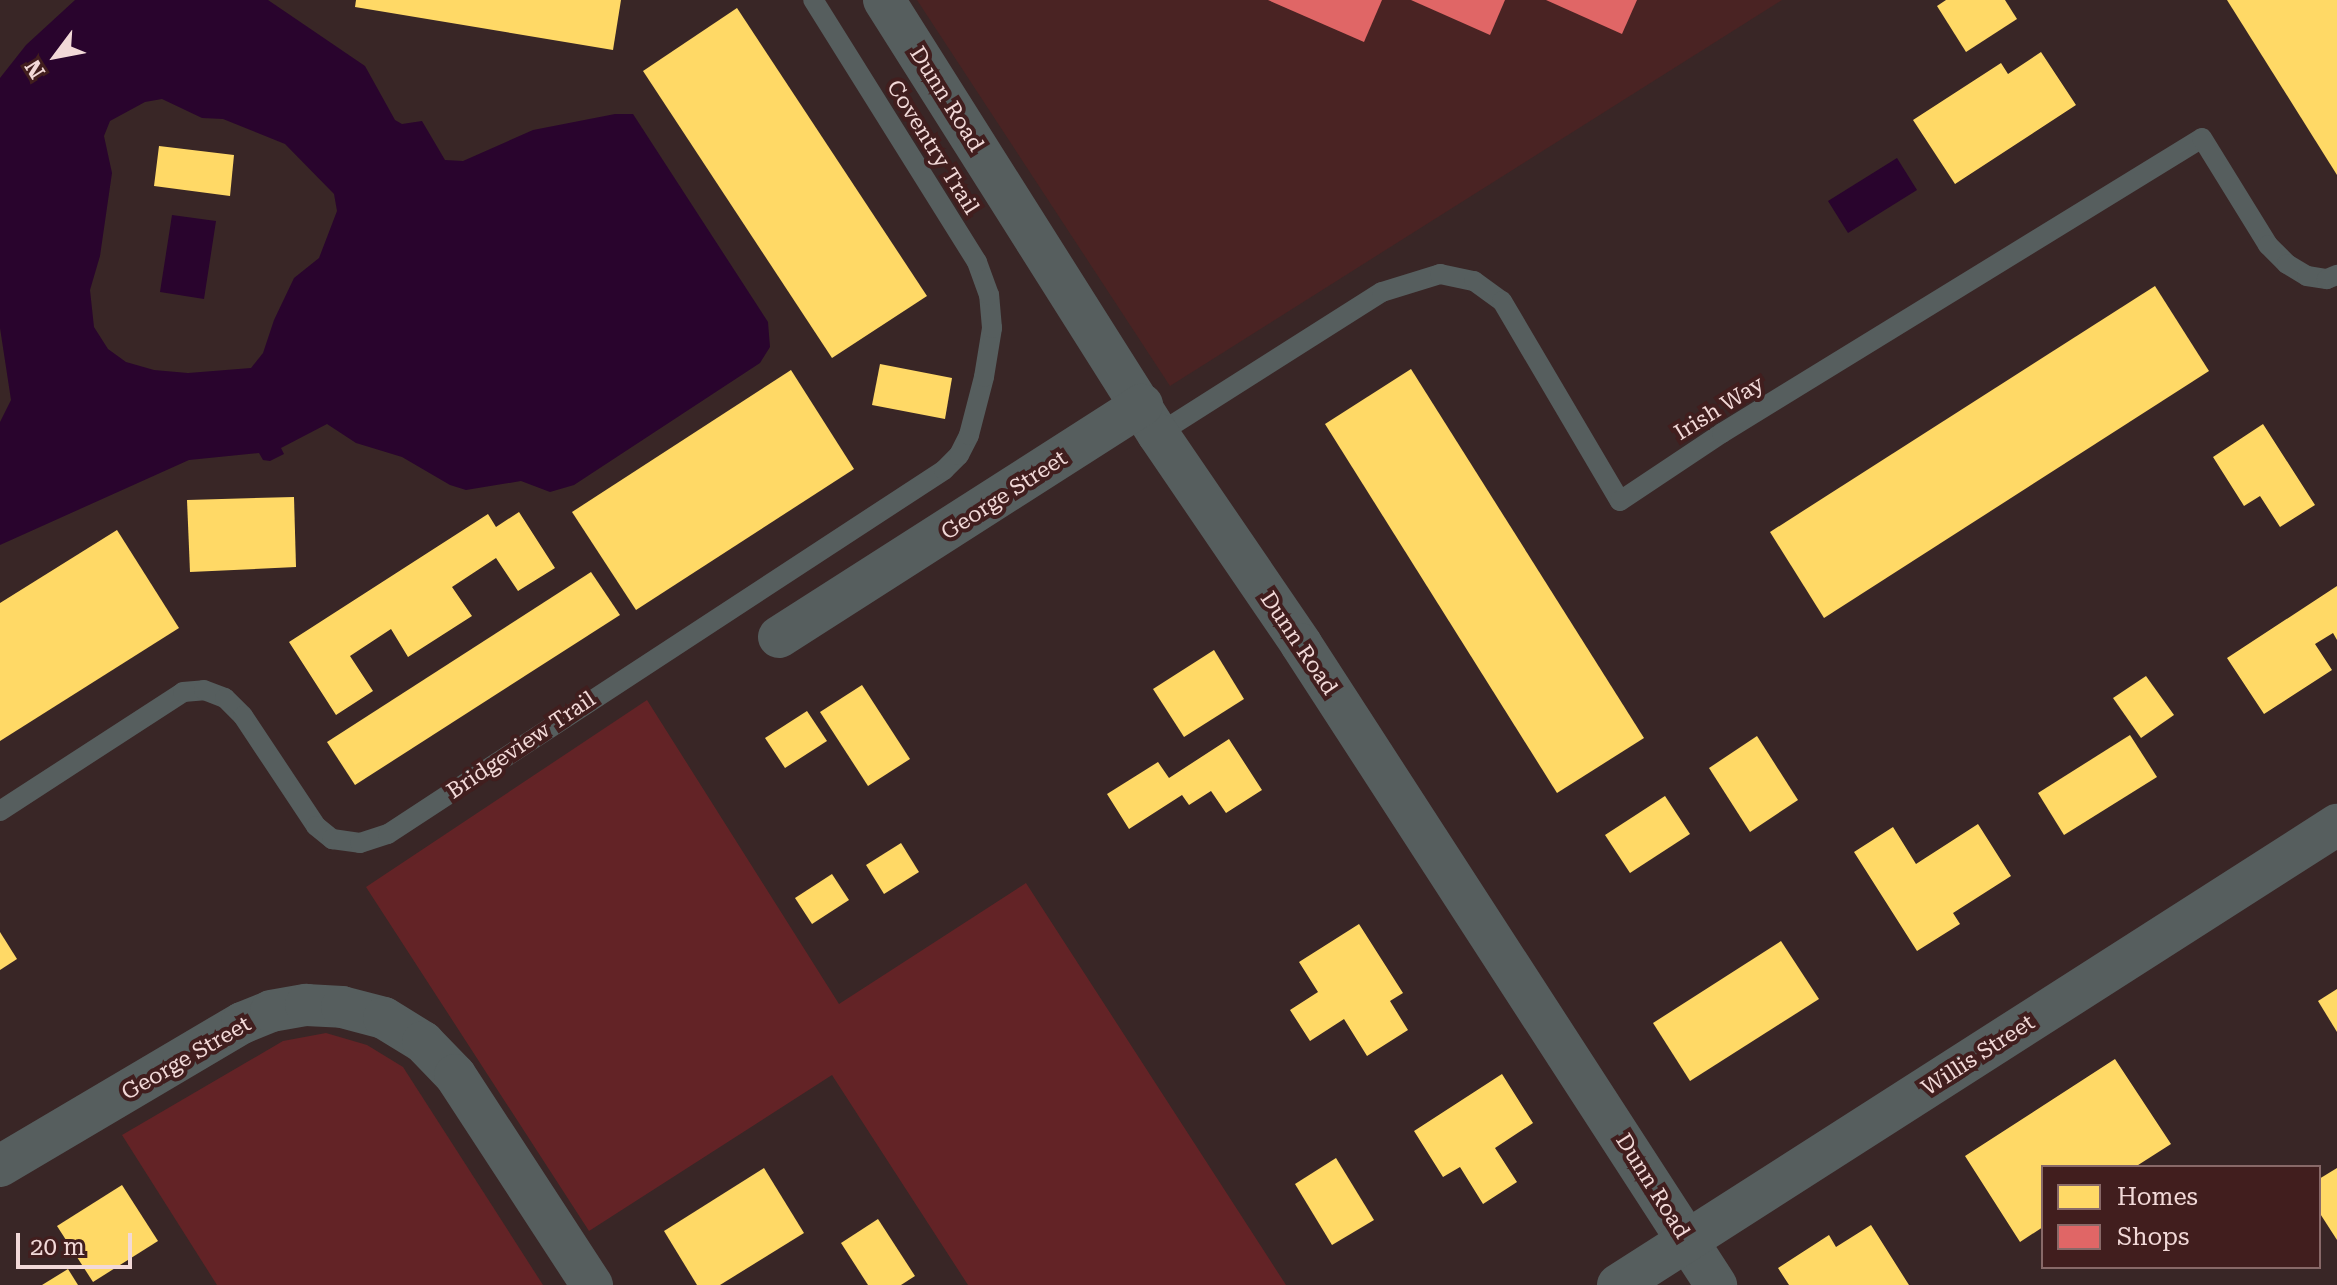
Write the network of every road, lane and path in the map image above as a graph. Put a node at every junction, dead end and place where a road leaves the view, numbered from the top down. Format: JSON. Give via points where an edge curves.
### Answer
{"nodes":[{"id":1,"x":813,"y":0,"type":"edge"},
{"id":2,"x":884,"y":0,"type":"edge"},
{"id":3,"x":2337,"y":275,"type":"edge"},
{"id":4,"x":992,"y":328,"type":"joint"},
{"id":5,"x":1150,"y":420,"type":"junction"},
{"id":6,"x":779,"y":637,"type":"dead end"},
{"id":7,"x":0,"y":811,"type":"edge"},
{"id":8,"x":2337,"y":825,"type":"edge"},
{"id":9,"x":0,"y":1166,"type":"edge"},
{"id":10,"x":1687,"y":1241,"type":"junction"},
{"id":11,"x":592,"y":1285,"type":"edge"},
{"id":12,"x":1618,"y":1285,"type":"edge"},
{"id":13,"x":1716,"y":1285,"type":"edge"}],
"edges":[{"from":1,"to":4,"type":"lane","name":"Coventry Trail","via":[[977,262],[989,295]]},
{"from":2,"to":5,"type":"street","name":"Dunn Road"},
{"from":3,"to":5,"type":"lane","name":"Irish Way","via":[[2307,276],[2277,254],[2202,138],[1620,501],[1502,301],[1474,281],[1440,274],[1382,292]]},
{"from":4,"to":7,"type":"lane","name":"Bridgeview Trail","via":[[969,435],[944,470],[388,834],[360,843],[332,839],[316,826],[243,716],[225,698],[204,690],[183,692]]},
{"from":5,"to":6,"type":"street","name":"George Street"},
{"from":5,"to":10,"type":"street","name":"Dunn Road"},
{"from":8,"to":10,"type":"street","name":"Willis Street"},
{"from":9,"to":11,"type":"street","name":"George Street","via":[[242,1023],[306,1005],[342,1007],[384,1018],[423,1042],[455,1075]]},
{"from":10,"to":12,"type":"street","name":"Willis Street"},
{"from":10,"to":13,"type":"street","name":"Dunn Road"}]}
